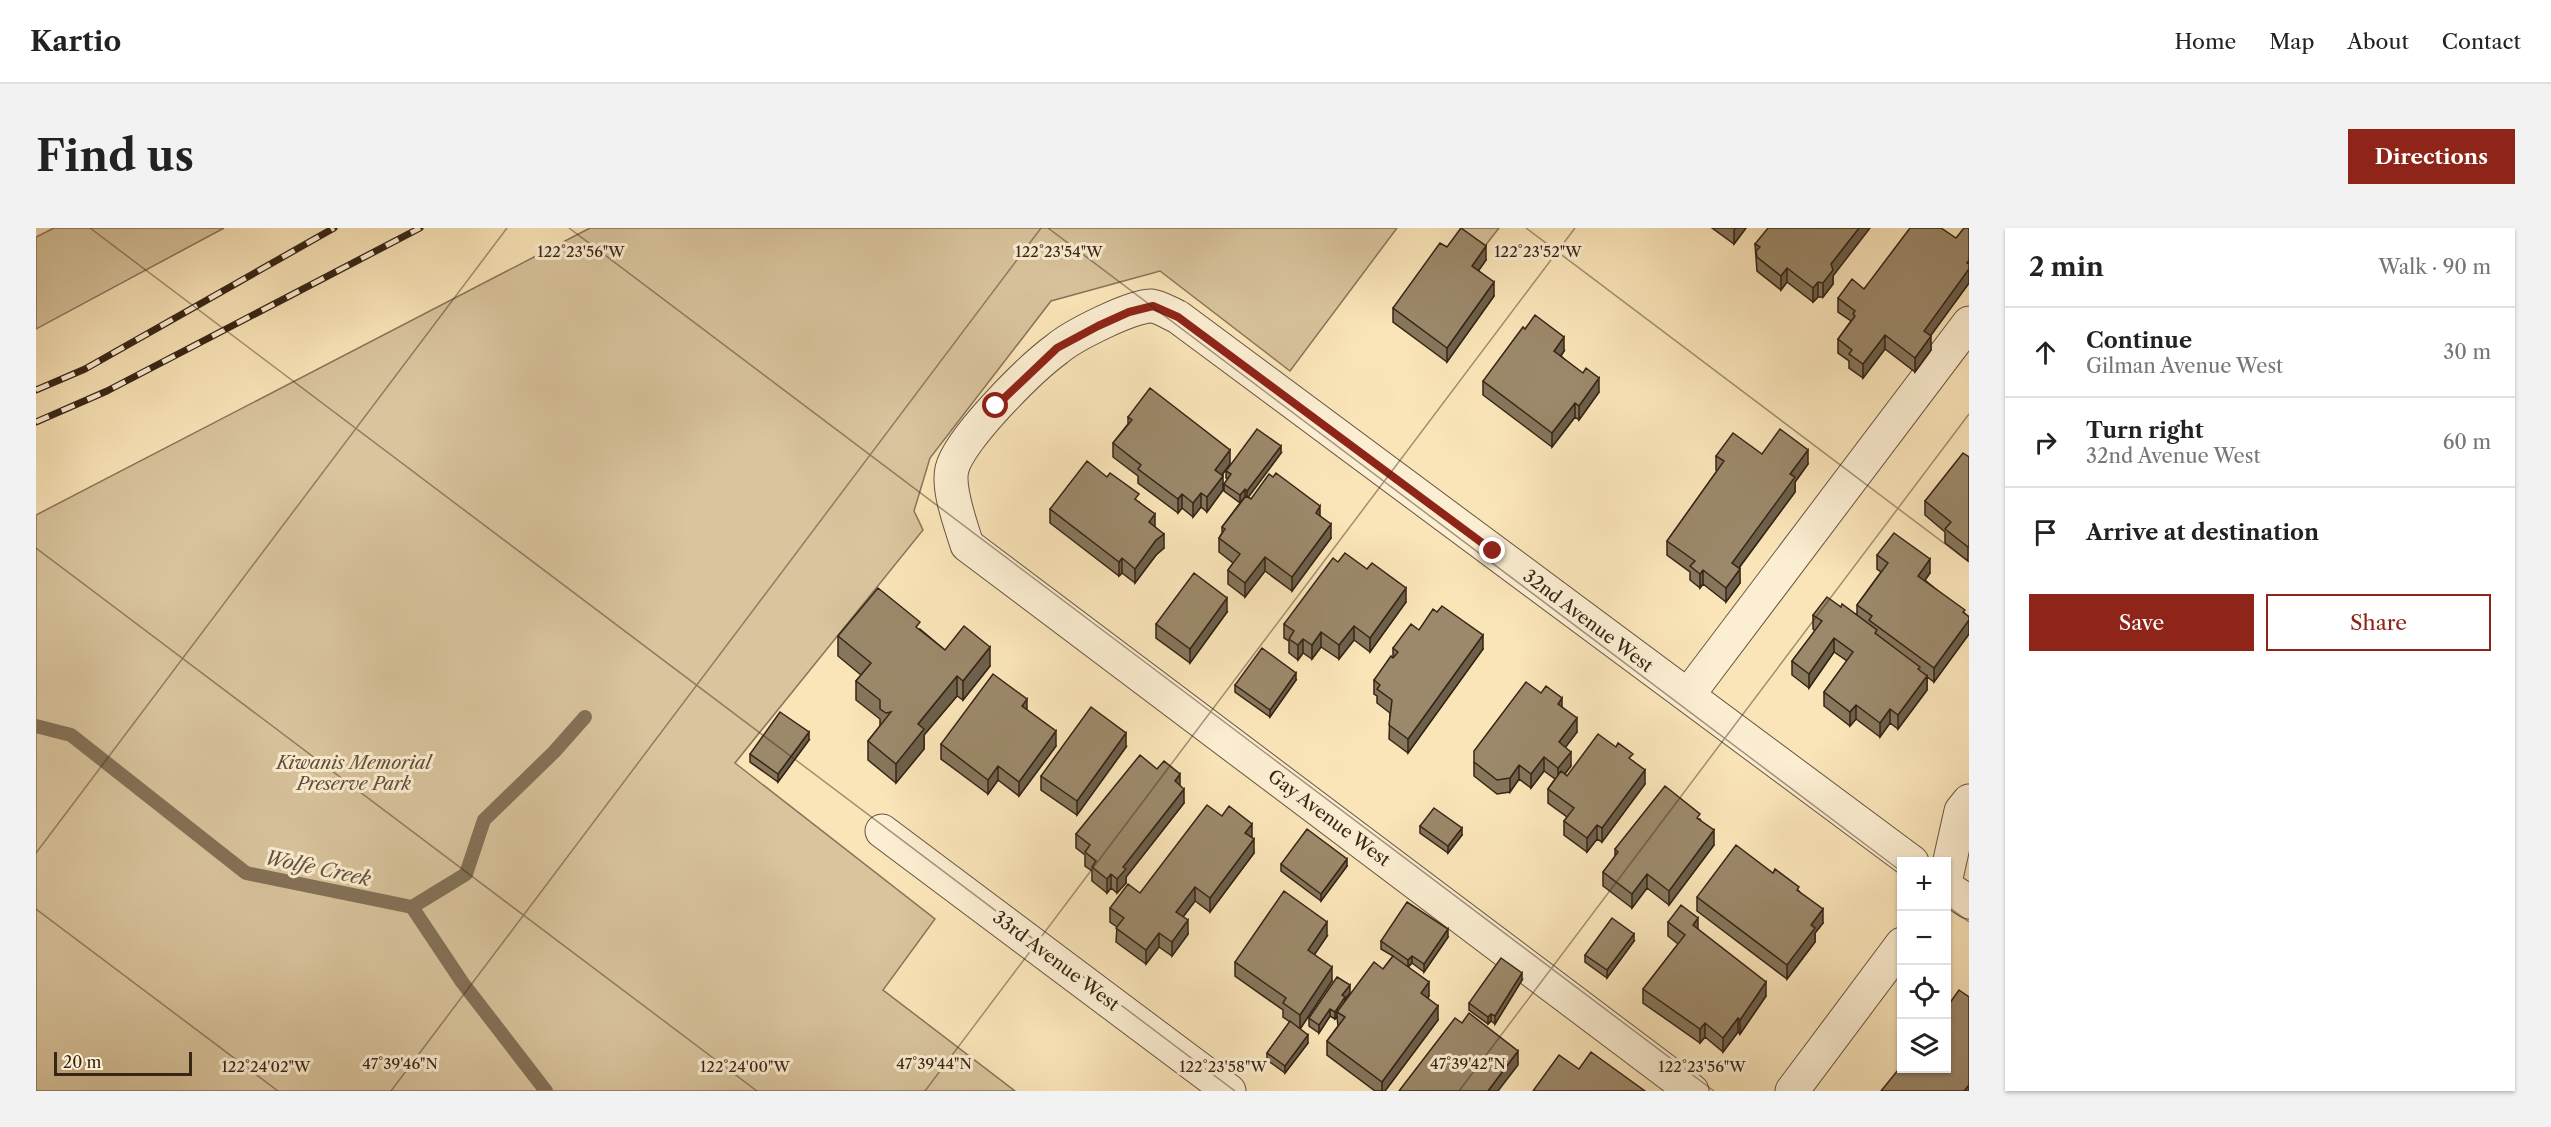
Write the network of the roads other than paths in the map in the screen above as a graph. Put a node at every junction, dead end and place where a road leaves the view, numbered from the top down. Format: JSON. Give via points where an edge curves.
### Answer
{"nodes":[{"id":1,"x":1969,"y":323,"type":"edge"},
{"id":2,"x":967,"y":545,"type":"joint"},
{"id":3,"x":1688,"y":695,"type":"junction"},
{"id":4,"x":1969,"y":801,"type":"edge"},
{"id":5,"x":882,"y":831,"type":"dead end"},
{"id":6,"x":1907,"y":857,"type":"edge"},
{"id":7,"x":1951,"y":859,"type":"edge"},
{"id":8,"x":1951,"y":890,"type":"edge"},
{"id":9,"x":1969,"y":903,"type":"edge"},
{"id":10,"x":1897,"y":952,"type":"edge"},
{"id":11,"x":1229,"y":1091,"type":"edge"},
{"id":12,"x":1692,"y":1091,"type":"edge"},
{"id":13,"x":1792,"y":1091,"type":"edge"}],
"edges":[{"from":1,"to":3,"type":"street"},
{"from":2,"to":3,"type":"street","name":"32nd Avenue West","via":[[953,501],[952,469],[971,435],[1057,348],[1129,312],[1153,306],[1178,317]]},
{"from":2,"to":12,"type":"street","name":"Gay Avenue West"},
{"from":3,"to":6,"type":"street","name":"32nd Avenue West"},
{"from":4,"to":7,"type":"street","via":[[1961,811]]},
{"from":5,"to":11,"type":"street","name":"33rd Avenue West"},
{"from":8,"to":9,"type":"street"},
{"from":10,"to":13,"type":"street"}]}
